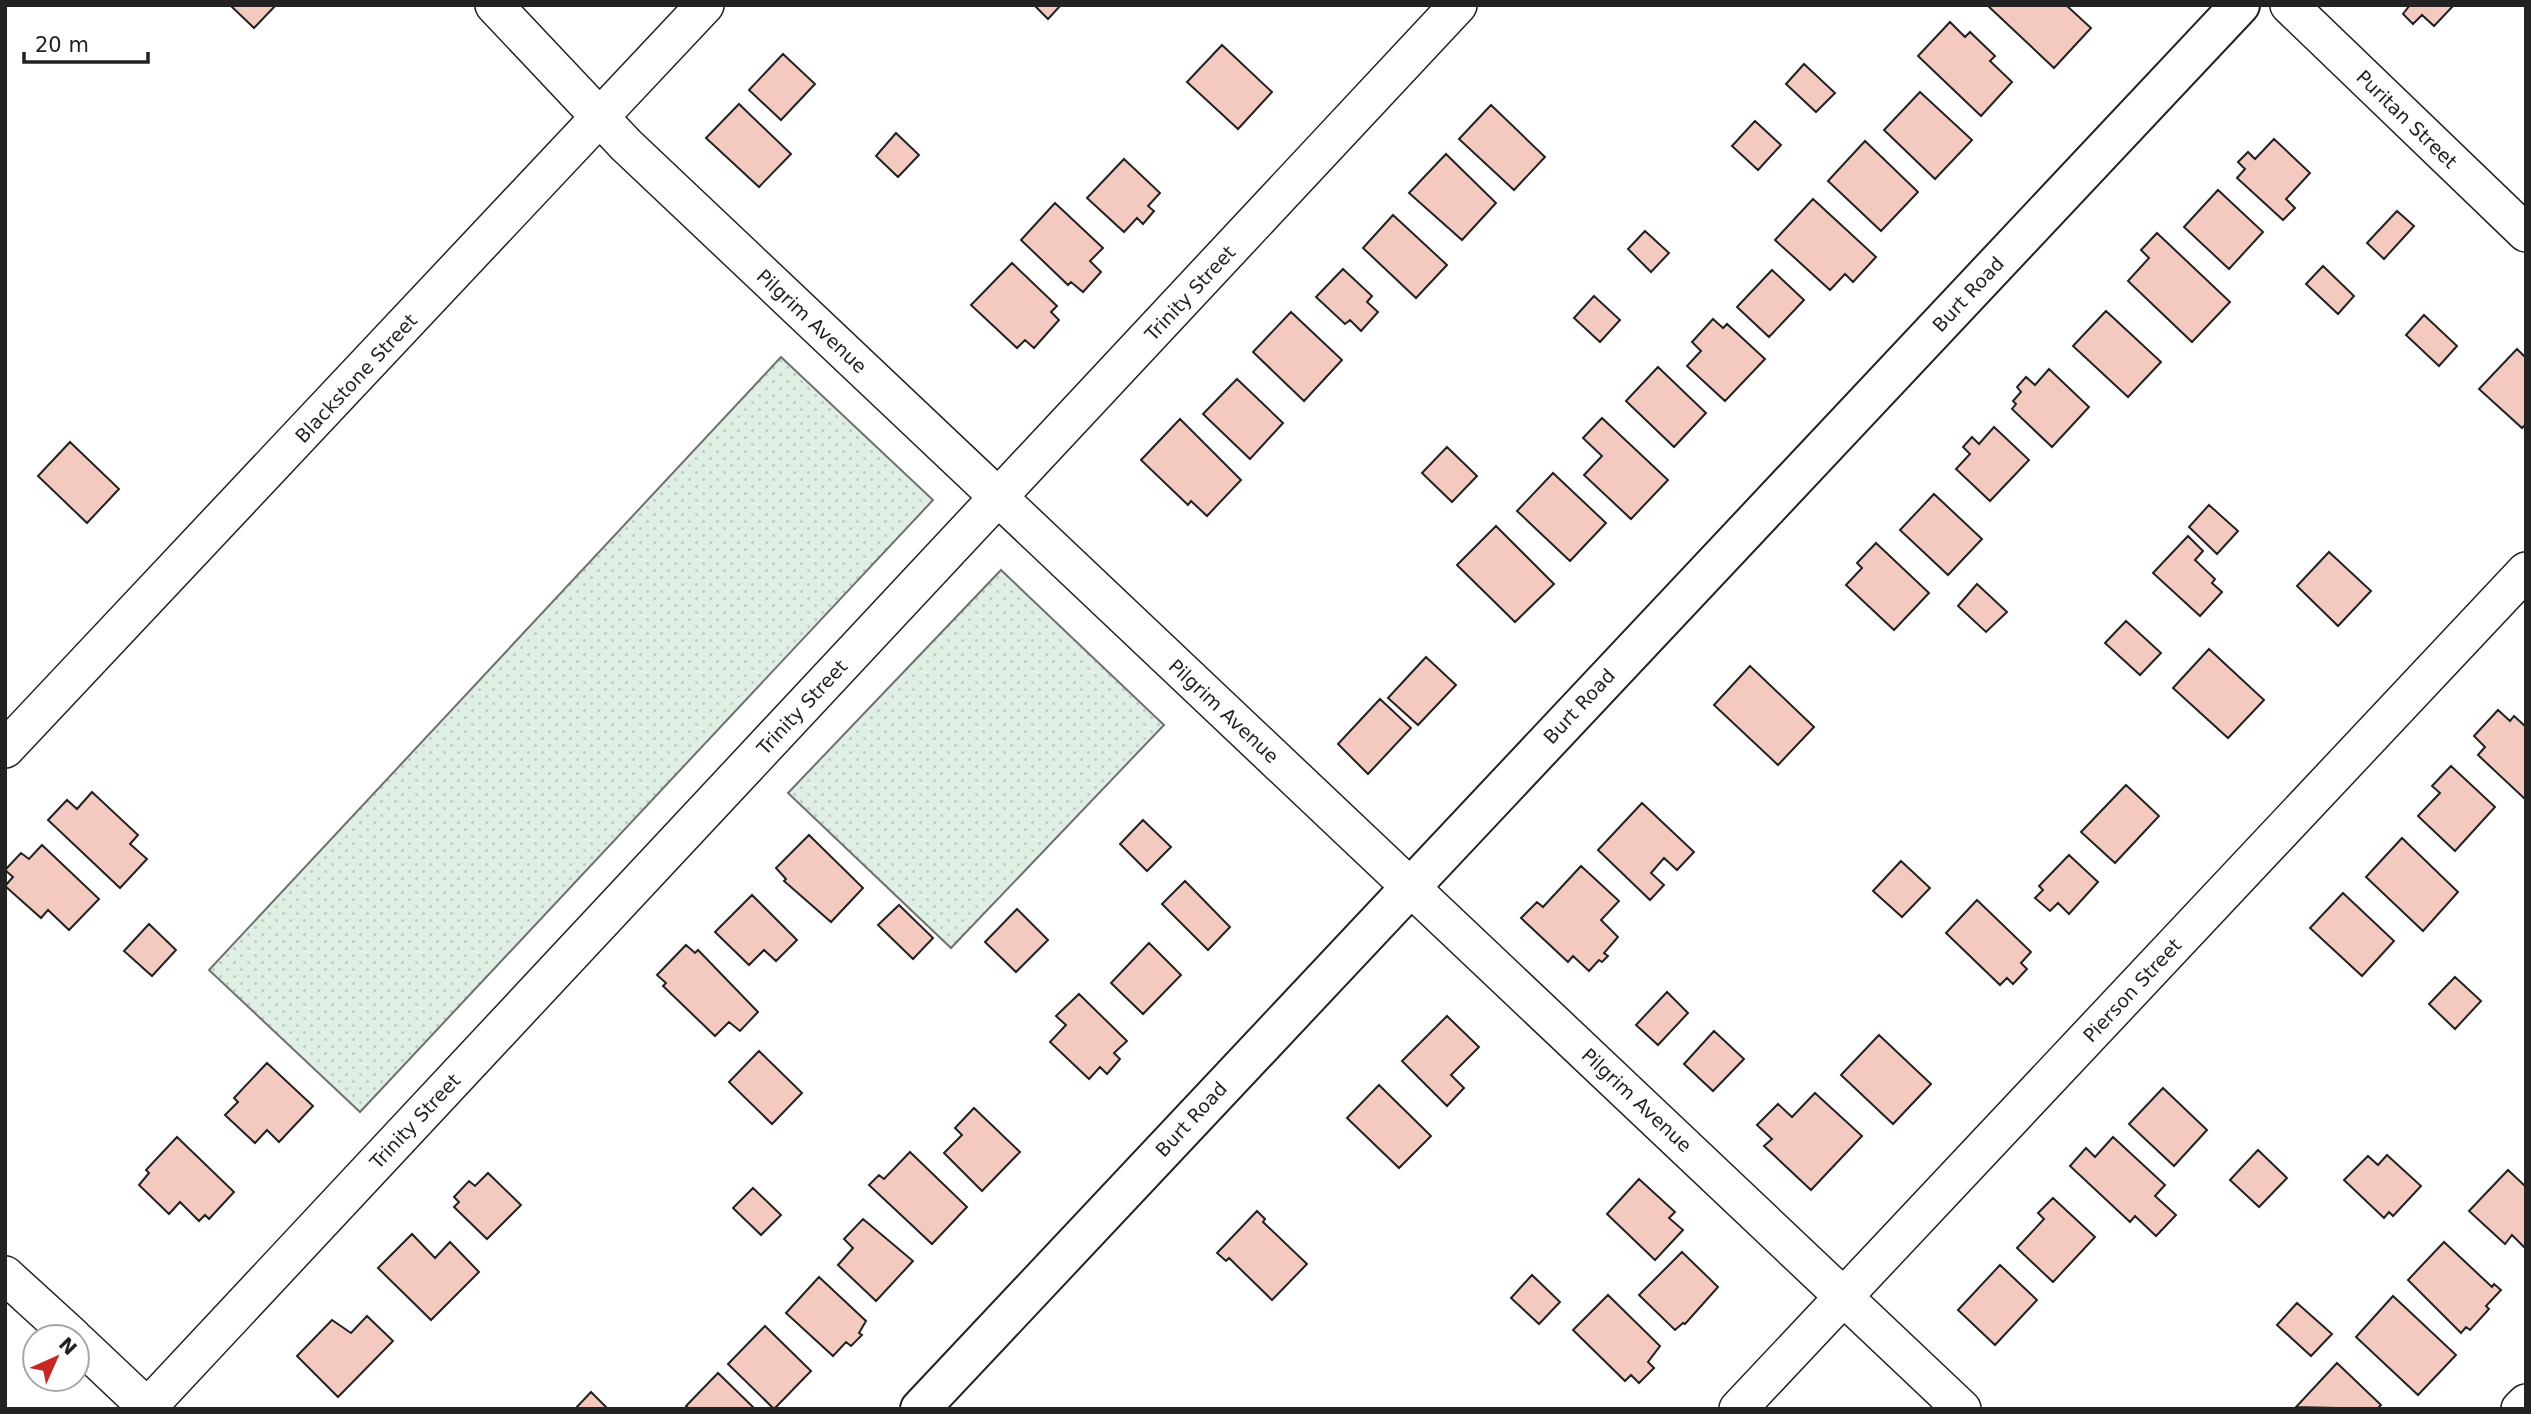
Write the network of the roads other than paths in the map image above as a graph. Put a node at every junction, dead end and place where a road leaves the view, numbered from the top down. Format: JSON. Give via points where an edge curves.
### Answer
{"nodes":[{"id":1,"x":494,"y":5,"type":"edge"},
{"id":2,"x":705,"y":5,"type":"edge"},
{"id":3,"x":1458,"y":5,"type":"edge"},
{"id":4,"x":2240,"y":5,"type":"edge"},
{"id":5,"x":2289,"y":5,"type":"edge"},
{"id":6,"x":600,"y":117,"type":"junction"},
{"id":7,"x":2526,"y":233,"type":"edge"},
{"id":8,"x":999,"y":498,"type":"junction"},
{"id":9,"x":2526,"y":571,"type":"edge"},
{"id":10,"x":5,"y":750,"type":"edge"},
{"id":11,"x":1409,"y":886,"type":"junction"},
{"id":12,"x":5,"y":1275,"type":"edge"},
{"id":13,"x":1844,"y":1295,"type":"junction"},
{"id":14,"x":58,"y":1323,"type":"edge"},
{"id":15,"x":91,"y":1354,"type":"edge"},
{"id":16,"x":2526,"y":1403,"type":"edge"},
{"id":17,"x":147,"y":1408,"type":"edge"},
{"id":18,"x":920,"y":1409,"type":"edge"},
{"id":19,"x":1738,"y":1409,"type":"edge"},
{"id":20,"x":1962,"y":1409,"type":"edge"},
{"id":21,"x":2520,"y":1409,"type":"edge"}],
"edges":[{"from":1,"to":6,"type":"street","name":"Pilgrim Avenue"},
{"from":2,"to":6,"type":"street","name":"Blackstone Street"},
{"from":3,"to":8,"type":"street","name":"Trinity Street"},
{"from":4,"to":11,"type":"street","name":"Burt Road"},
{"from":5,"to":7,"type":"street","name":"Puritan Street"},
{"from":6,"to":8,"type":"street","name":"Pilgrim Avenue"},
{"from":6,"to":10,"type":"street","name":"Blackstone Street"},
{"from":8,"to":11,"type":"street","name":"Pilgrim Avenue"},
{"from":8,"to":17,"type":"street","name":"Trinity Street"},
{"from":9,"to":13,"type":"street","name":"Pierson Street"},
{"from":11,"to":13,"type":"street","name":"Pilgrim Avenue"},
{"from":11,"to":18,"type":"street","name":"Burt Road"},
{"from":12,"to":14,"type":"street"},
{"from":13,"to":19,"type":"street","name":"Pierson Street"},
{"from":13,"to":20,"type":"street","name":"Pilgrim Avenue"},
{"from":15,"to":17,"type":"street"},
{"from":16,"to":21,"type":"street"}]}
